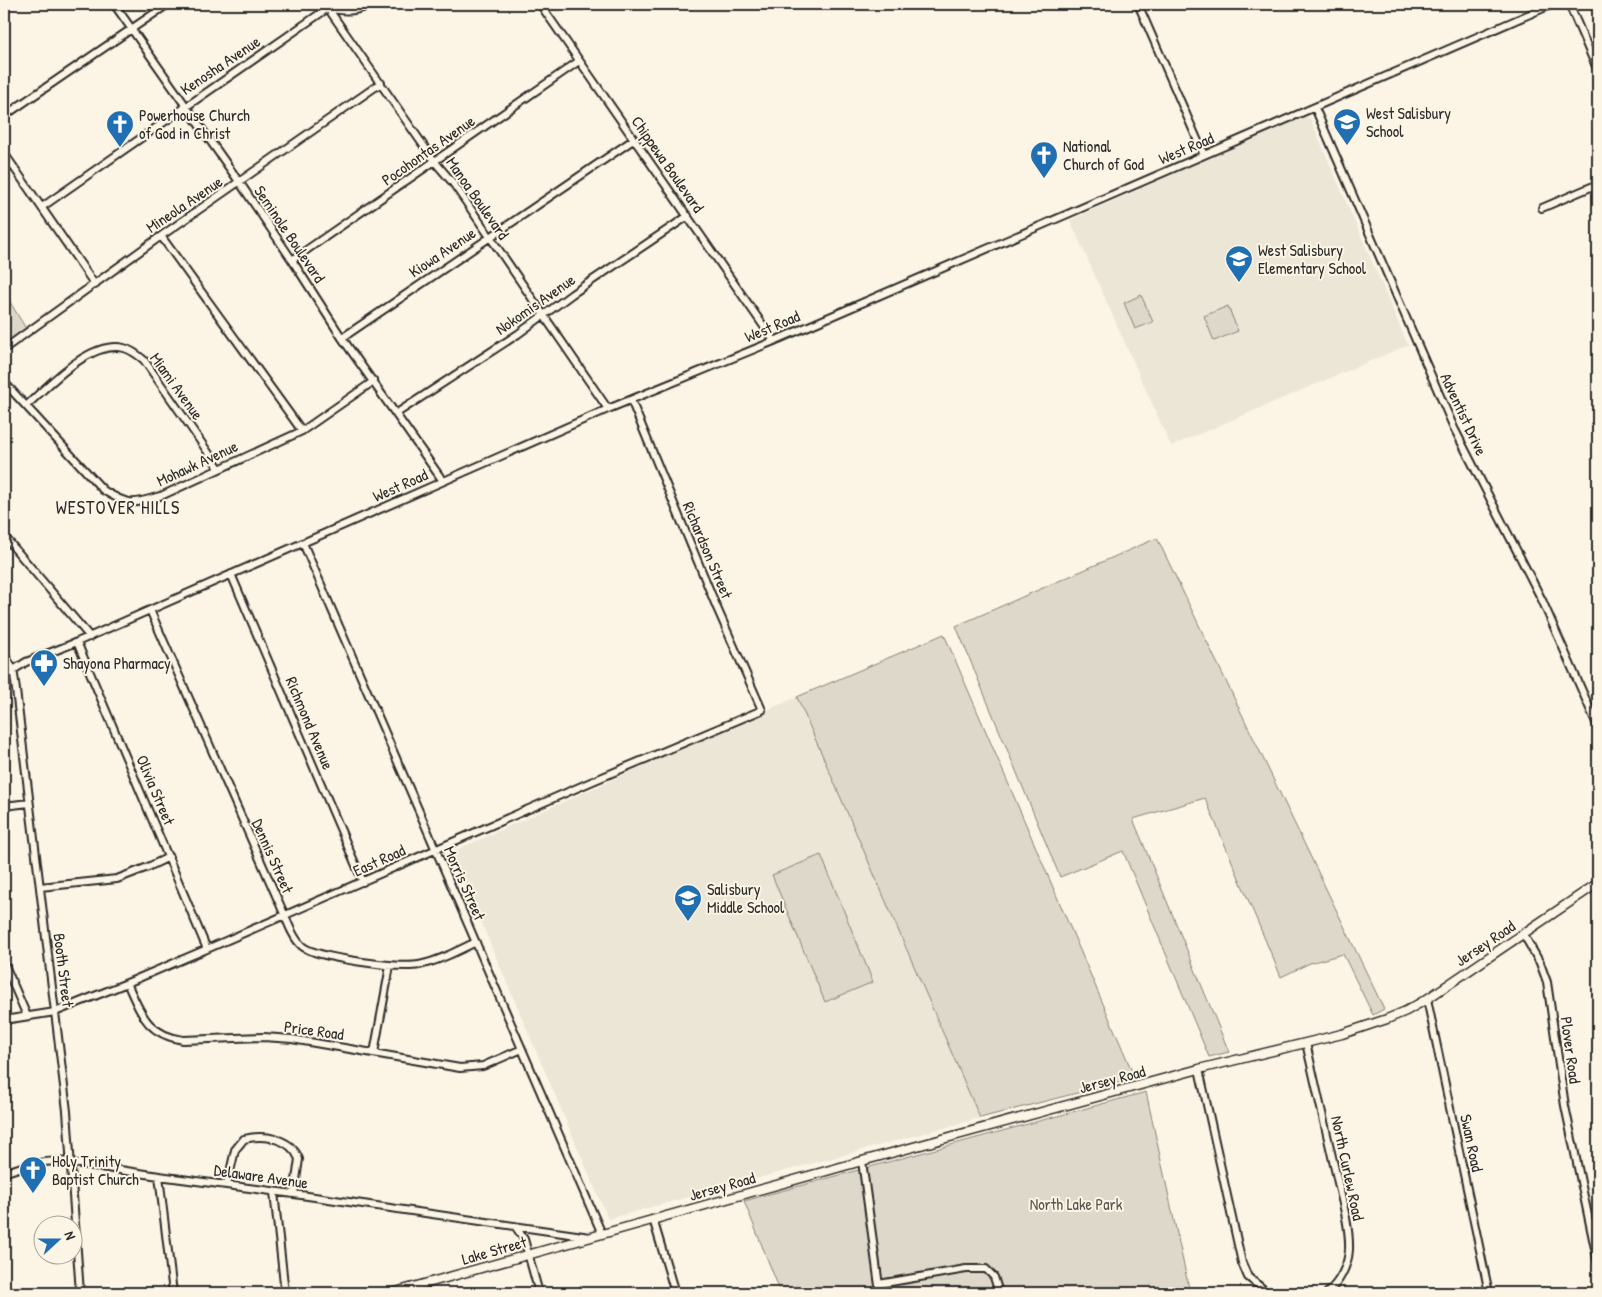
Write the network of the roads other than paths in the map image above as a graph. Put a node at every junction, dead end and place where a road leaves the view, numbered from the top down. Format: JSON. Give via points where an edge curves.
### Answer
{"nodes":[{"id":1,"x":114,"y":4,"type":"edge"},
{"id":2,"x":168,"y":4,"type":"edge"},
{"id":3,"x":372,"y":4,"type":"edge"},
{"id":4,"x":540,"y":4,"type":"edge"},
{"id":5,"x":1138,"y":4,"type":"edge"},
{"id":6,"x":1553,"y":4,"type":"edge"},
{"id":7,"x":1569,"y":4,"type":"edge"},
{"id":8,"x":326,"y":6,"type":"edge"},
{"id":9,"x":131,"y":30,"type":"junction"},
{"id":10,"x":579,"y":61,"type":"junction"},
{"id":11,"x":1598,"y":71,"type":"edge"},
{"id":12,"x":381,"y":83,"type":"junction"},
{"id":13,"x":186,"y":105,"type":"junction"},
{"id":14,"x":1315,"y":108,"type":"junction"},
{"id":15,"x":4,"y":116,"type":"edge"},
{"id":16,"x":633,"y":140,"type":"junction"},
{"id":17,"x":4,"y":153,"type":"edge"},
{"id":18,"x":1204,"y":155,"type":"junction"},
{"id":19,"x":435,"y":162,"type":"junction"},
{"id":20,"x":240,"y":183,"type":"junction"},
{"id":21,"x":1598,"y":184,"type":"edge"},
{"id":22,"x":42,"y":207,"type":"junction"},
{"id":23,"x":1542,"y":208,"type":"dead end"},
{"id":24,"x":688,"y":216,"type":"junction"},
{"id":25,"x":161,"y":236,"type":"junction"},
{"id":26,"x":489,"y":237,"type":"junction"},
{"id":27,"x":292,"y":260,"type":"junction"},
{"id":28,"x":94,"y":285,"type":"junction"},
{"id":29,"x":544,"y":315,"type":"junction"},
{"id":30,"x":342,"y":338,"type":"junction"},
{"id":31,"x":774,"y":341,"type":"junction"},
{"id":32,"x":4,"y":349,"type":"edge"},
{"id":33,"x":374,"y":381,"type":"junction"},
{"id":34,"x":4,"y":382,"type":"edge"},
{"id":35,"x":631,"y":400,"type":"junction"},
{"id":36,"x":26,"y":406,"type":"junction"},
{"id":37,"x":608,"y":409,"type":"junction"},
{"id":38,"x":397,"y":413,"type":"junction"},
{"id":39,"x":302,"y":431,"type":"junction"},
{"id":40,"x":219,"y":468,"type":"junction"},
{"id":41,"x":444,"y":481,"type":"junction"},
{"id":42,"x":4,"y":536,"type":"edge"},
{"id":43,"x":302,"y":543,"type":"junction"},
{"id":44,"x":232,"y":574,"type":"junction"},
{"id":45,"x":150,"y":610,"type":"junction"},
{"id":46,"x":90,"y":637,"type":"junction"},
{"id":47,"x":78,"y":642,"type":"junction"},
{"id":48,"x":4,"y":654,"type":"edge"},
{"id":49,"x":12,"y":669,"type":"junction"},
{"id":50,"x":4,"y":676,"type":"edge"},
{"id":51,"x":762,"y":710,"type":"joint"},
{"id":52,"x":1598,"y":727,"type":"edge"},
{"id":53,"x":29,"y":803,"type":"junction"},
{"id":54,"x":4,"y":806,"type":"edge"},
{"id":55,"x":436,"y":850,"type":"junction"},
{"id":56,"x":169,"y":857,"type":"junction"},
{"id":57,"x":363,"y":882,"type":"junction"},
{"id":58,"x":1598,"y":883,"type":"edge"},
{"id":59,"x":40,"y":887,"type":"junction"},
{"id":60,"x":284,"y":916,"type":"junction"},
{"id":61,"x":1524,"y":935,"type":"junction"},
{"id":62,"x":476,"y":942,"type":"junction"},
{"id":63,"x":207,"y":950,"type":"junction"},
{"id":64,"x":4,"y":963,"type":"edge"},
{"id":65,"x":390,"y":966,"type":"junction"},
{"id":66,"x":127,"y":983,"type":"junction"},
{"id":67,"x":1427,"y":999,"type":"junction"},
{"id":68,"x":55,"y":1012,"type":"junction"},
{"id":69,"x":27,"y":1016,"type":"junction"},
{"id":70,"x":4,"y":1020,"type":"edge"},
{"id":71,"x":1306,"y":1043,"type":"junction"},
{"id":72,"x":522,"y":1049,"type":"junction"},
{"id":73,"x":374,"y":1053,"type":"junction"},
{"id":74,"x":1199,"y":1069,"type":"junction"},
{"id":75,"x":862,"y":1161,"type":"junction"},
{"id":76,"x":71,"y":1162,"type":"junction"},
{"id":77,"x":4,"y":1173,"type":"edge"},
{"id":78,"x":159,"y":1176,"type":"junction"},
{"id":79,"x":227,"y":1185,"type":"junction"},
{"id":80,"x":274,"y":1192,"type":"junction"},
{"id":81,"x":294,"y":1194,"type":"junction"},
{"id":82,"x":653,"y":1219,"type":"junction"},
{"id":83,"x":515,"y":1226,"type":"junction"},
{"id":84,"x":602,"y":1234,"type":"junction"},
{"id":85,"x":591,"y":1237,"type":"junction"},
{"id":86,"x":528,"y":1255,"type":"junction"},
{"id":87,"x":1598,"y":1262,"type":"edge"},
{"id":88,"x":879,"y":1284,"type":"junction"},
{"id":89,"x":80,"y":1293,"type":"edge"},
{"id":90,"x":173,"y":1293,"type":"edge"},
{"id":91,"x":286,"y":1293,"type":"edge"},
{"id":92,"x":392,"y":1293,"type":"edge"},
{"id":93,"x":539,"y":1293,"type":"edge"},
{"id":94,"x":675,"y":1293,"type":"edge"},
{"id":95,"x":880,"y":1293,"type":"edge"},
{"id":96,"x":999,"y":1293,"type":"edge"},
{"id":97,"x":1268,"y":1293,"type":"edge"},
{"id":98,"x":1327,"y":1293,"type":"edge"},
{"id":99,"x":1489,"y":1293,"type":"edge"}],
"edges":[{"from":1,"to":9,"type":"street","name":"Seminole Boulevard"},
{"from":2,"to":9,"type":"street"},
{"from":3,"to":8,"type":"street","via":[[353,11]]},
{"from":4,"to":10,"type":"street","name":"Chippewa Boulevard"},
{"from":5,"to":18,"type":"street"},
{"from":6,"to":14,"type":"street","name":"West Road"},
{"from":7,"to":11,"type":"street"},
{"from":8,"to":12,"type":"street","name":"Manoa Boulevard"},
{"from":8,"to":13,"type":"street","name":"Kenosha Avenue"},
{"from":9,"to":13,"type":"street","name":"Seminole Boulevard"},
{"from":9,"to":15,"type":"street"},
{"from":10,"to":16,"type":"street","name":"Chippewa Boulevard"},
{"from":10,"to":19,"type":"street","name":"Pocohontas Avenue"},
{"from":12,"to":19,"type":"street","name":"Manoa Boulevard"},
{"from":12,"to":20,"type":"street","name":"Mineola Avenue"},
{"from":13,"to":20,"type":"street","name":"Seminole Boulevard"},
{"from":13,"to":22,"type":"street","name":"Kenosha Avenue"},
{"from":14,"to":18,"type":"street","name":"West Road"},
{"from":14,"to":52,"type":"street","name":"Adventist Drive","via":[[1440,397],[1542,600]]},
{"from":16,"to":24,"type":"street","name":"Chippewa Boulevard"},
{"from":16,"to":26,"type":"street","name":"Kiowa Avenue"},
{"from":17,"to":22,"type":"street"},
{"from":18,"to":31,"type":"street","name":"West Road"},
{"from":19,"to":26,"type":"street","name":"Manoa Boulevard"},
{"from":19,"to":27,"type":"street","name":"Pocohontas Avenue"},
{"from":20,"to":25,"type":"street","name":"Mineola Avenue"},
{"from":20,"to":27,"type":"street","name":"Seminole Boulevard"},
{"from":21,"to":23,"type":"street"},
{"from":22,"to":28,"type":"street"},
{"from":24,"to":29,"type":"street","name":"Nokomis Avenue"},
{"from":24,"to":31,"type":"street","name":"Chippewa Boulevard"},
{"from":25,"to":28,"type":"street","name":"Mineola Avenue"},
{"from":25,"to":39,"type":"street"},
{"from":26,"to":29,"type":"street","name":"Manoa Boulevard"},
{"from":26,"to":30,"type":"street","name":"Kiowa Avenue"},
{"from":27,"to":30,"type":"street","name":"Seminole Boulevard"},
{"from":28,"to":32,"type":"street","name":"Mineola Avenue"},
{"from":29,"to":37,"type":"street","name":"Manoa Boulevard"},
{"from":29,"to":38,"type":"street","name":"Nokomis Avenue"},
{"from":30,"to":33,"type":"street","name":"Seminole Boulevard"},
{"from":31,"to":35,"type":"street","name":"West Road"},
{"from":33,"to":38,"type":"street","name":"Seminole Boulevard"},
{"from":33,"to":39,"type":"street","name":"Mohawk Avenue"},
{"from":34,"to":36,"type":"street","name":"Mohawk Avenue"},
{"from":35,"to":37,"type":"street","name":"West Road"},
{"from":35,"to":51,"type":"street","name":"Richardson Street"},
{"from":36,"to":40,"type":"street","name":"Mohawk Avenue","via":[[103,490],[118,500],[142,502]]},
{"from":36,"to":40,"type":"street","name":"Miami Avenue","via":[[82,360],[104,349],[123,348],[144,360]]},
{"from":37,"to":41,"type":"street","name":"West Road"},
{"from":38,"to":41,"type":"street","name":"Seminole Boulevard"},
{"from":39,"to":40,"type":"street","name":"Mohawk Avenue"},
{"from":41,"to":43,"type":"street","name":"West Road"},
{"from":42,"to":46,"type":"street"},
{"from":43,"to":44,"type":"street","name":"West Road"},
{"from":43,"to":55,"type":"street","name":"Morris Street"},
{"from":44,"to":45,"type":"street","name":"West Road"},
{"from":44,"to":57,"type":"street","name":"Richmond Avenue"},
{"from":45,"to":46,"type":"street","name":"West Road"},
{"from":45,"to":60,"type":"street","name":"Dennis Street"},
{"from":46,"to":47,"type":"street","name":"West Road"},
{"from":47,"to":49,"type":"street","name":"West Road"},
{"from":47,"to":56,"type":"street","name":"Olivia Street"},
{"from":48,"to":49,"type":"street","name":"Booth Street"},
{"from":49,"to":50,"type":"street","name":"West Road"},
{"from":49,"to":53,"type":"street","name":"Booth Street"},
{"from":51,"to":55,"type":"street","name":"East Road"},
{"from":53,"to":54,"type":"street"},
{"from":53,"to":59,"type":"street","name":"Booth Street"},
{"from":55,"to":57,"type":"street","name":"East Road"},
{"from":55,"to":62,"type":"street","name":"Morris Street"},
{"from":56,"to":59,"type":"street","via":[[117,879]]},
{"from":56,"to":63,"type":"street","name":"Olivia Street"},
{"from":57,"to":60,"type":"street","name":"East Road"},
{"from":58,"to":61,"type":"street","name":"Jersey Road"},
{"from":59,"to":68,"type":"street","name":"Booth Street"},
{"from":60,"to":63,"type":"street","name":"East Road"},
{"from":60,"to":65,"type":"street","name":"Dennis Street","via":[[303,947],[318,954]]},
{"from":61,"to":67,"type":"street","name":"Jersey Road"},
{"from":61,"to":87,"type":"street","name":"Plover Road","via":[[1540,962],[1547,982],[1565,1106]]},
{"from":62,"to":65,"type":"street","name":"Dennis Street","via":[[420,965]]},
{"from":62,"to":72,"type":"street","name":"Morris Street"},
{"from":63,"to":66,"type":"street","name":"East Road"},
{"from":64,"to":69,"type":"street"},
{"from":65,"to":73,"type":"street"},
{"from":66,"to":68,"type":"street","name":"East Road"},
{"from":66,"to":73,"type":"street","name":"Price Road","via":[[148,1023],[157,1032],[171,1038],[280,1038]]},
{"from":67,"to":71,"type":"street","name":"Jersey Road","via":[[1387,1019]]},
{"from":67,"to":99,"type":"street","name":"Swan Road"},
{"from":68,"to":69,"type":"street","name":"East Road"},
{"from":68,"to":76,"type":"street","name":"Booth Street"},
{"from":69,"to":70,"type":"street","name":"East Road"},
{"from":71,"to":74,"type":"street","name":"Jersey Road"},
{"from":71,"to":98,"type":"street","name":"North Curlew Road","via":[[1342,1201],[1349,1251],[1343,1272]]},
{"from":72,"to":73,"type":"street","name":"Price Road","via":[[494,1062],[470,1068],[445,1067]]},
{"from":72,"to":84,"type":"street","name":"Morris Street"},
{"from":74,"to":75,"type":"street","name":"Jersey Road"},
{"from":74,"to":97,"type":"street","via":[[1242,1263],[1248,1276]]},
{"from":75,"to":82,"type":"street","name":"Jersey Road"},
{"from":75,"to":88,"type":"street"},
{"from":76,"to":77,"type":"street","name":"Delaware Avenue","via":[[39,1162]]},
{"from":76,"to":78,"type":"street","name":"Delaware Avenue"},
{"from":76,"to":89,"type":"street","name":"Booth Street"},
{"from":78,"to":79,"type":"street","name":"Delaware Avenue"},
{"from":78,"to":90,"type":"street"},
{"from":79,"to":80,"type":"street","name":"Delaware Avenue"},
{"from":79,"to":81,"type":"street","via":[[236,1150],[244,1139],[272,1139],[284,1141],[297,1154]]},
{"from":80,"to":81,"type":"street","name":"Delaware Avenue"},
{"from":80,"to":91,"type":"street"},
{"from":81,"to":83,"type":"street","name":"Delaware Avenue"},
{"from":82,"to":84,"type":"street","name":"Jersey Road"},
{"from":82,"to":94,"type":"street"},
{"from":83,"to":85,"type":"street","name":"Delaware Avenue"},
{"from":83,"to":86,"type":"street","via":[[524,1239]]},
{"from":84,"to":85,"type":"street","name":"Lake Street"},
{"from":85,"to":86,"type":"street","name":"Lake Street"},
{"from":86,"to":92,"type":"street","name":"Lake Street"},
{"from":86,"to":93,"type":"street"},
{"from":88,"to":95,"type":"street"},
{"from":88,"to":96,"type":"street","via":[[966,1269],[986,1269],[994,1277]]}]}
